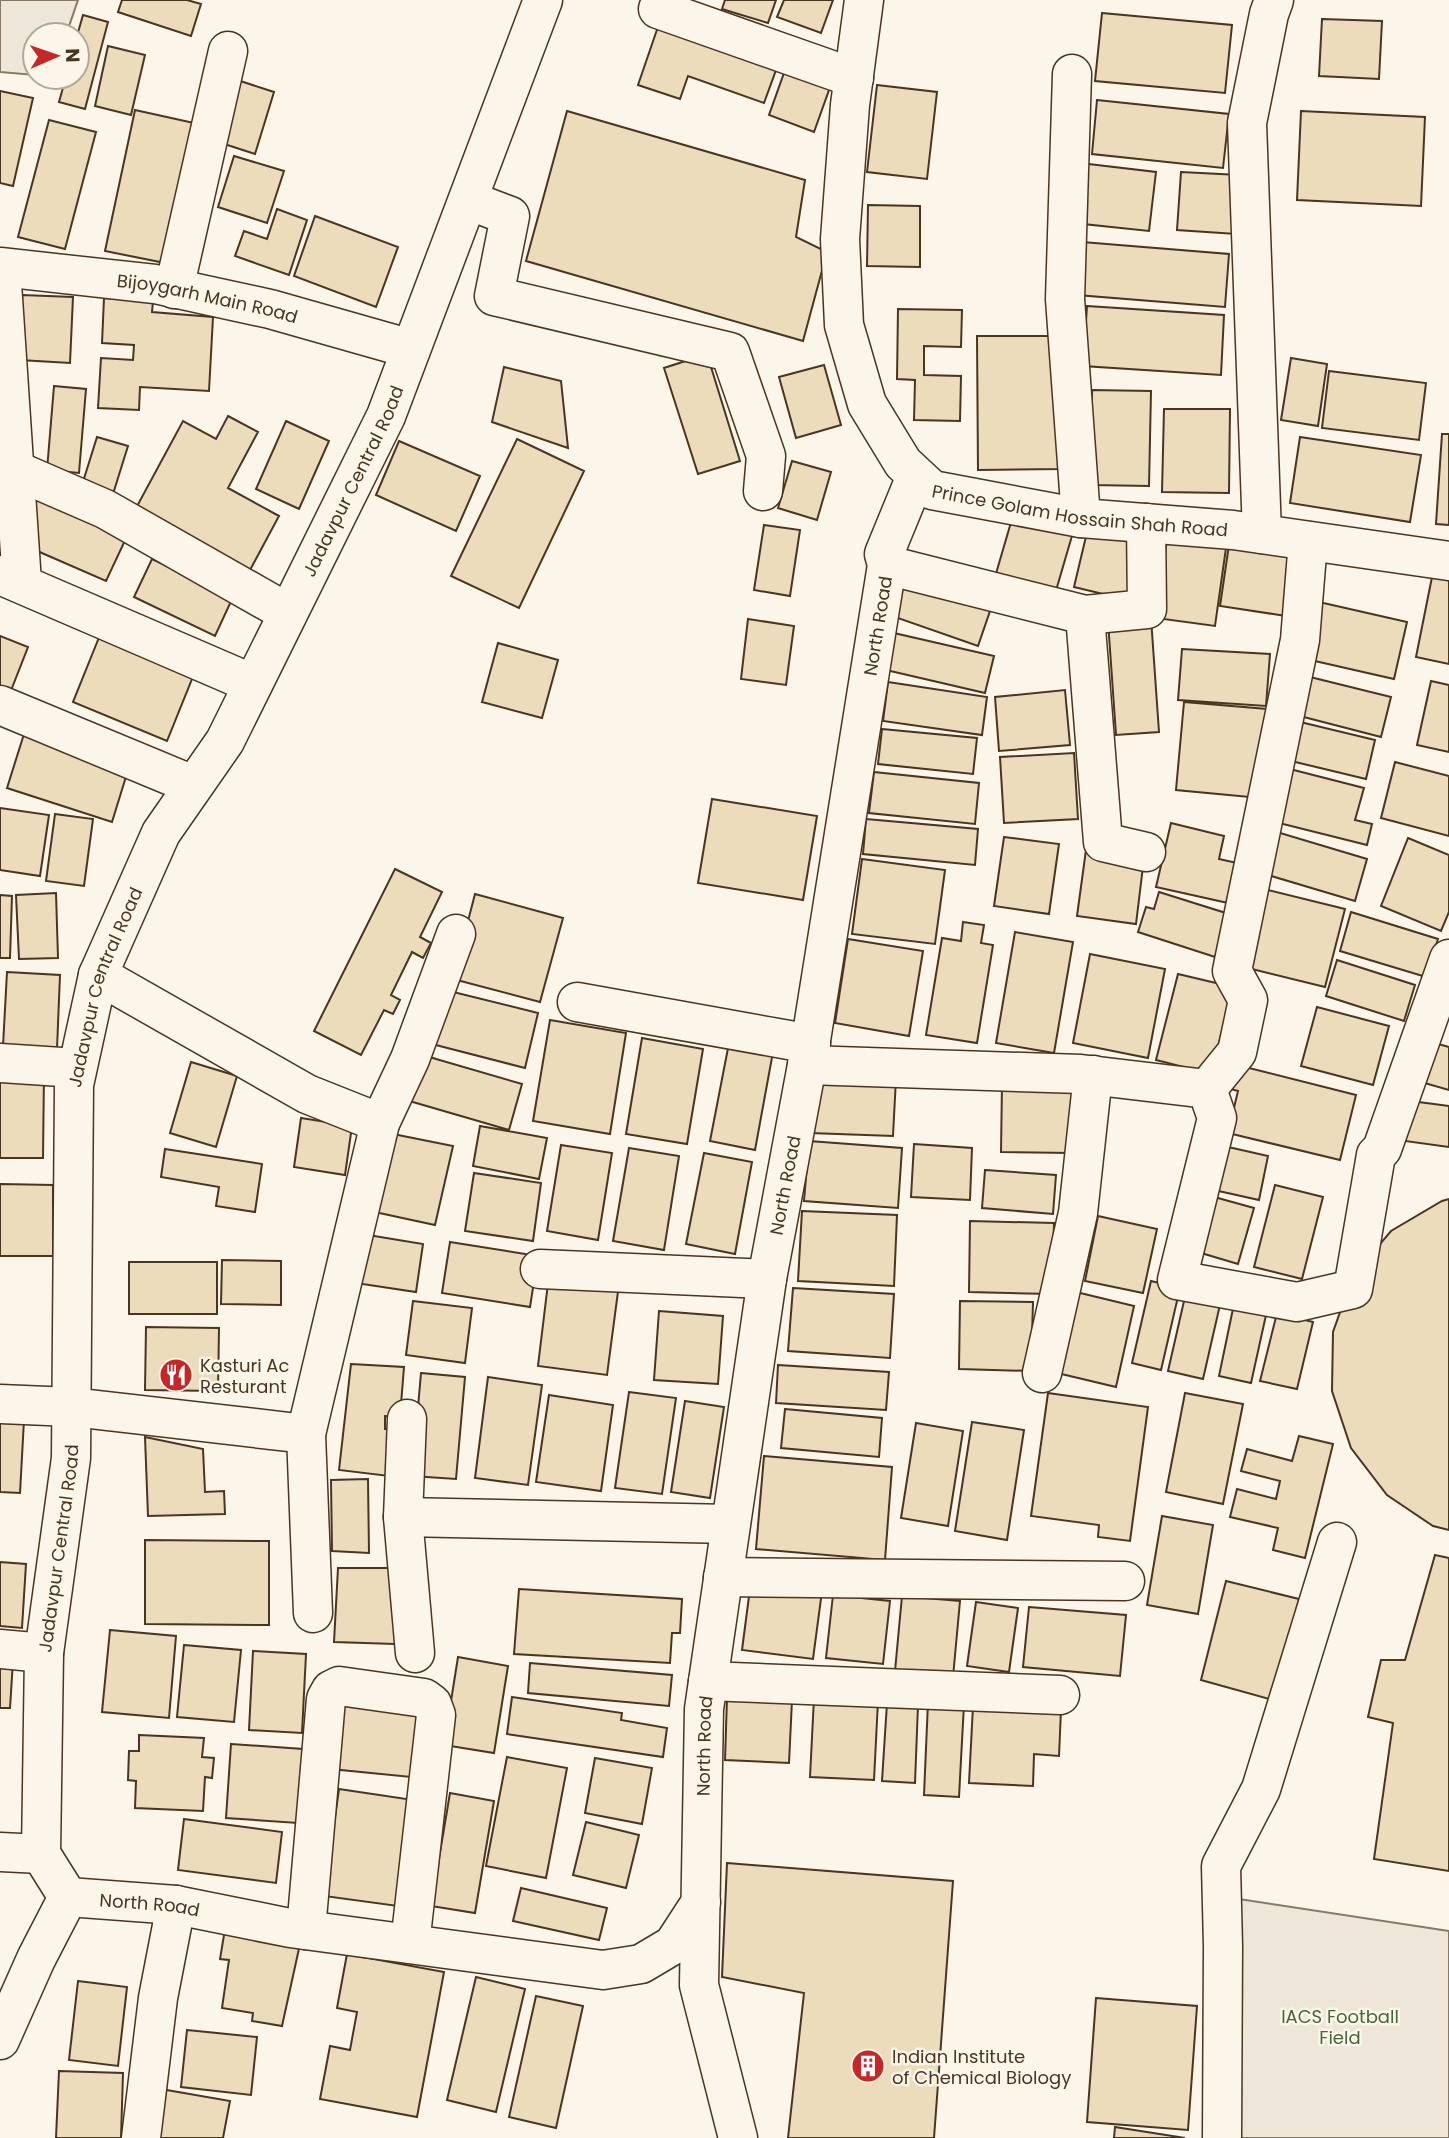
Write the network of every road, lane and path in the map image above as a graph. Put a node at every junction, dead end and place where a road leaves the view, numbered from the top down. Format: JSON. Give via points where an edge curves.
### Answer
{"nodes":[{"id":1,"x":543,"y":0,"type":"edge"},
{"id":2,"x":864,"y":0,"type":"edge"},
{"id":3,"x":1274,"y":0,"type":"edge"},
{"id":4,"x":658,"y":9,"type":"dead end"},
{"id":5,"x":228,"y":51,"type":"dead end"},
{"id":6,"x":1072,"y":74,"type":"dead end"},
{"id":7,"x":854,"y":78,"type":"junction"},
{"id":8,"x":468,"y":200,"type":"junction"},
{"id":9,"x":1,"y":267,"type":"edge"},
{"id":10,"x":174,"y":289,"type":"junction"},
{"id":11,"x":411,"y":349,"type":"junction"},
{"id":12,"x":15,"y":470,"type":"junction"},
{"id":13,"x":916,"y":476,"type":"junction"},
{"id":14,"x":763,"y":491,"type":"dead end"},
{"id":15,"x":1081,"y":517,"type":"junction"},
{"id":16,"x":1146,"y":523,"type":"junction"},
{"id":17,"x":1262,"y":534,"type":"junction"},
{"id":18,"x":1308,"y":541,"type":"junction"},
{"id":19,"x":1449,"y":561,"type":"edge"},
{"id":20,"x":887,"y":565,"type":"junction"},
{"id":21,"x":11,"y":579,"type":"edge"},
{"id":22,"x":288,"y":613,"type":"junction"},
{"id":23,"x":1085,"y":615,"type":"junction"},
{"id":24,"x":253,"y":684,"type":"junction"},
{"id":25,"x":0,"y":705,"type":"edge"},
{"id":26,"x":193,"y":785,"type":"junction"},
{"id":27,"x":1146,"y":852,"type":"dead end"},
{"id":28,"x":456,"y":934,"type":"dead end"},
{"id":29,"x":1449,"y":958,"type":"edge"},
{"id":30,"x":97,"y":975,"type":"junction"},
{"id":31,"x":577,"y":1002,"type":"dead end"},
{"id":32,"x":809,"y":1054,"type":"junction"},
{"id":33,"x":0,"y":1063,"type":"edge"},
{"id":34,"x":77,"y":1068,"type":"junction"},
{"id":35,"x":1093,"y":1075,"type":"junction"},
{"id":36,"x":1207,"y":1089,"type":"junction"},
{"id":37,"x":380,"y":1123,"type":"junction"},
{"id":38,"x":540,"y":1269,"type":"dead end"},
{"id":39,"x":767,"y":1279,"type":"junction"},
{"id":40,"x":1042,"y":1373,"type":"dead end"},
{"id":41,"x":0,"y":1404,"type":"edge"},
{"id":42,"x":72,"y":1407,"type":"junction"},
{"id":43,"x":407,"y":1419,"type":"dead end"},
{"id":44,"x":306,"y":1434,"type":"junction"},
{"id":45,"x":403,"y":1517,"type":"junction"},
{"id":46,"x":730,"y":1524,"type":"junction"},
{"id":47,"x":1337,"y":1542,"type":"dead end"},
{"id":48,"x":723,"y":1577,"type":"junction"},
{"id":49,"x":1125,"y":1581,"type":"dead end"},
{"id":50,"x":313,"y":1613,"type":"dead end"},
{"id":51,"x":0,"y":1649,"type":"edge"},
{"id":52,"x":44,"y":1653,"type":"junction"},
{"id":53,"x":415,"y":1653,"type":"dead end"},
{"id":54,"x":708,"y":1681,"type":"junction"},
{"id":55,"x":1060,"y":1695,"type":"dead end"},
{"id":56,"x":0,"y":1852,"type":"edge"},
{"id":57,"x":41,"y":1854,"type":"junction"},
{"id":58,"x":68,"y":1897,"type":"junction"},
{"id":59,"x":701,"y":1902,"type":"junction"},
{"id":60,"x":176,"y":1905,"type":"junction"},
{"id":61,"x":306,"y":1930,"type":"junction"},
{"id":62,"x":410,"y":1944,"type":"junction"},
{"id":63,"x":0,"y":2039,"type":"edge"},
{"id":64,"x":141,"y":2138,"type":"edge"},
{"id":65,"x":737,"y":2138,"type":"edge"},
{"id":66,"x":1222,"y":2138,"type":"edge"}],
"edges":[{"from":1,"to":8,"type":"street","name":"Jadavpur Central Road"},
{"from":2,"to":7,"type":"street","name":"Prince Golam Hossain Shah Road"},
{"from":3,"to":17,"type":"street","via":[[1247,123]]},
{"from":4,"to":7,"type":"street"},
{"from":5,"to":10,"type":"street"},
{"from":6,"to":15,"type":"street","via":[[1065,299]]},
{"from":7,"to":13,"type":"street","name":"Prince Golam Hossain Shah Road","via":[[840,239],[844,325],[867,404],[902,463]]},
{"from":8,"to":11,"type":"street","name":"Jadavpur Central Road"},
{"from":8,"to":14,"type":"street","via":[[510,216],[494,296],[730,352],[766,456]]},
{"from":9,"to":10,"type":"street","name":"Bijoygarh Main Road"},
{"from":9,"to":12,"type":"street"},
{"from":10,"to":11,"type":"street","name":"Bijoygarh Main Road","via":[[270,309]]},
{"from":11,"to":22,"type":"street","name":"Jadavpur Central Road","via":[[386,416]]},
{"from":12,"to":21,"type":"street"},
{"from":12,"to":22,"type":"street","via":[[105,509]]},
{"from":13,"to":15,"type":"street","name":"Prince Golam Hossain Shah Road","via":[[932,491]]},
{"from":13,"to":20,"type":"street","name":"North Road","via":[[884,554]]},
{"from":15,"to":16,"type":"street","name":"Prince Golam Hossain Shah Road"},
{"from":16,"to":17,"type":"street","name":"Prince Golam Hossain Shah Road"},
{"from":16,"to":23,"type":"street","via":[[1147,610]]},
{"from":17,"to":18,"type":"street","name":"Prince Golam Hossain Shah Road"},
{"from":18,"to":19,"type":"street","name":"Prince Golam Hossain Shah Road"},
{"from":18,"to":36,"type":"street","via":[[1300,640],[1232,971],[1248,1000],[1237,1052]]},
{"from":20,"to":23,"type":"street"},
{"from":20,"to":32,"type":"street","name":"North Road"},
{"from":21,"to":24,"type":"street"},
{"from":22,"to":24,"type":"street","name":"Jadavpur Central Road"},
{"from":23,"to":27,"type":"street","via":[[1103,842]]},
{"from":24,"to":26,"type":"street","name":"Jadavpur Central Road","via":[[225,741]]},
{"from":25,"to":26,"type":"street"},
{"from":26,"to":30,"type":"street","name":"Jadavpur Central Road","via":[[161,833]]},
{"from":28,"to":37,"type":"street","via":[[410,1059]]},
{"from":29,"to":36,"type":"street","via":[[1382,1149],[1376,1155],[1353,1289],[1297,1303],[1177,1280],[1217,1118]]},
{"from":30,"to":34,"type":"street","name":"Jadavpur Central Road"},
{"from":30,"to":37,"type":"street","via":[[307,1094]]},
{"from":31,"to":32,"type":"street"},
{"from":32,"to":35,"type":"street"},
{"from":32,"to":39,"type":"street","name":"North Road"},
{"from":33,"to":34,"type":"street"},
{"from":34,"to":42,"type":"street","name":"Jadavpur Central Road"},
{"from":35,"to":36,"type":"street"},
{"from":35,"to":40,"type":"street","via":[[1077,1213]]},
{"from":37,"to":44,"type":"street"},
{"from":38,"to":39,"type":"street"},
{"from":39,"to":46,"type":"street","name":"North Road"},
{"from":41,"to":42,"type":"street"},
{"from":42,"to":44,"type":"street"},
{"from":42,"to":52,"type":"street","name":"Jadavpur Central Road","via":[[71,1458]]},
{"from":43,"to":45,"type":"street"},
{"from":44,"to":50,"type":"street"},
{"from":45,"to":46,"type":"street"},
{"from":45,"to":53,"type":"street"},
{"from":46,"to":48,"type":"street","name":"North Road"},
{"from":47,"to":66,"type":"street","via":[[1261,1789],[1221,1866]]},
{"from":48,"to":49,"type":"street"},
{"from":48,"to":54,"type":"street","name":"North Road"},
{"from":51,"to":52,"type":"street"},
{"from":52,"to":57,"type":"street","name":"Jadavpur Central Road"},
{"from":54,"to":55,"type":"street"},
{"from":54,"to":59,"type":"street","name":"North Road"},
{"from":56,"to":57,"type":"street"},
{"from":57,"to":58,"type":"street"},
{"from":58,"to":60,"type":"street","name":"North Road"},
{"from":58,"to":63,"type":"street"},
{"from":59,"to":62,"type":"street","name":"North Road","via":[[673,1945],[641,1964],[603,1970]]},
{"from":59,"to":65,"type":"street","name":"North Road","via":[[699,1985]]},
{"from":60,"to":61,"type":"street","name":"North Road"},
{"from":60,"to":64,"type":"street","via":[[158,1998]]},
{"from":61,"to":62,"type":"street","name":"North Road"},
{"from":61,"to":62,"type":"street","via":[[326,1699],[339,1686],[387,1692],[424,1698],[436,1715]]}]}
